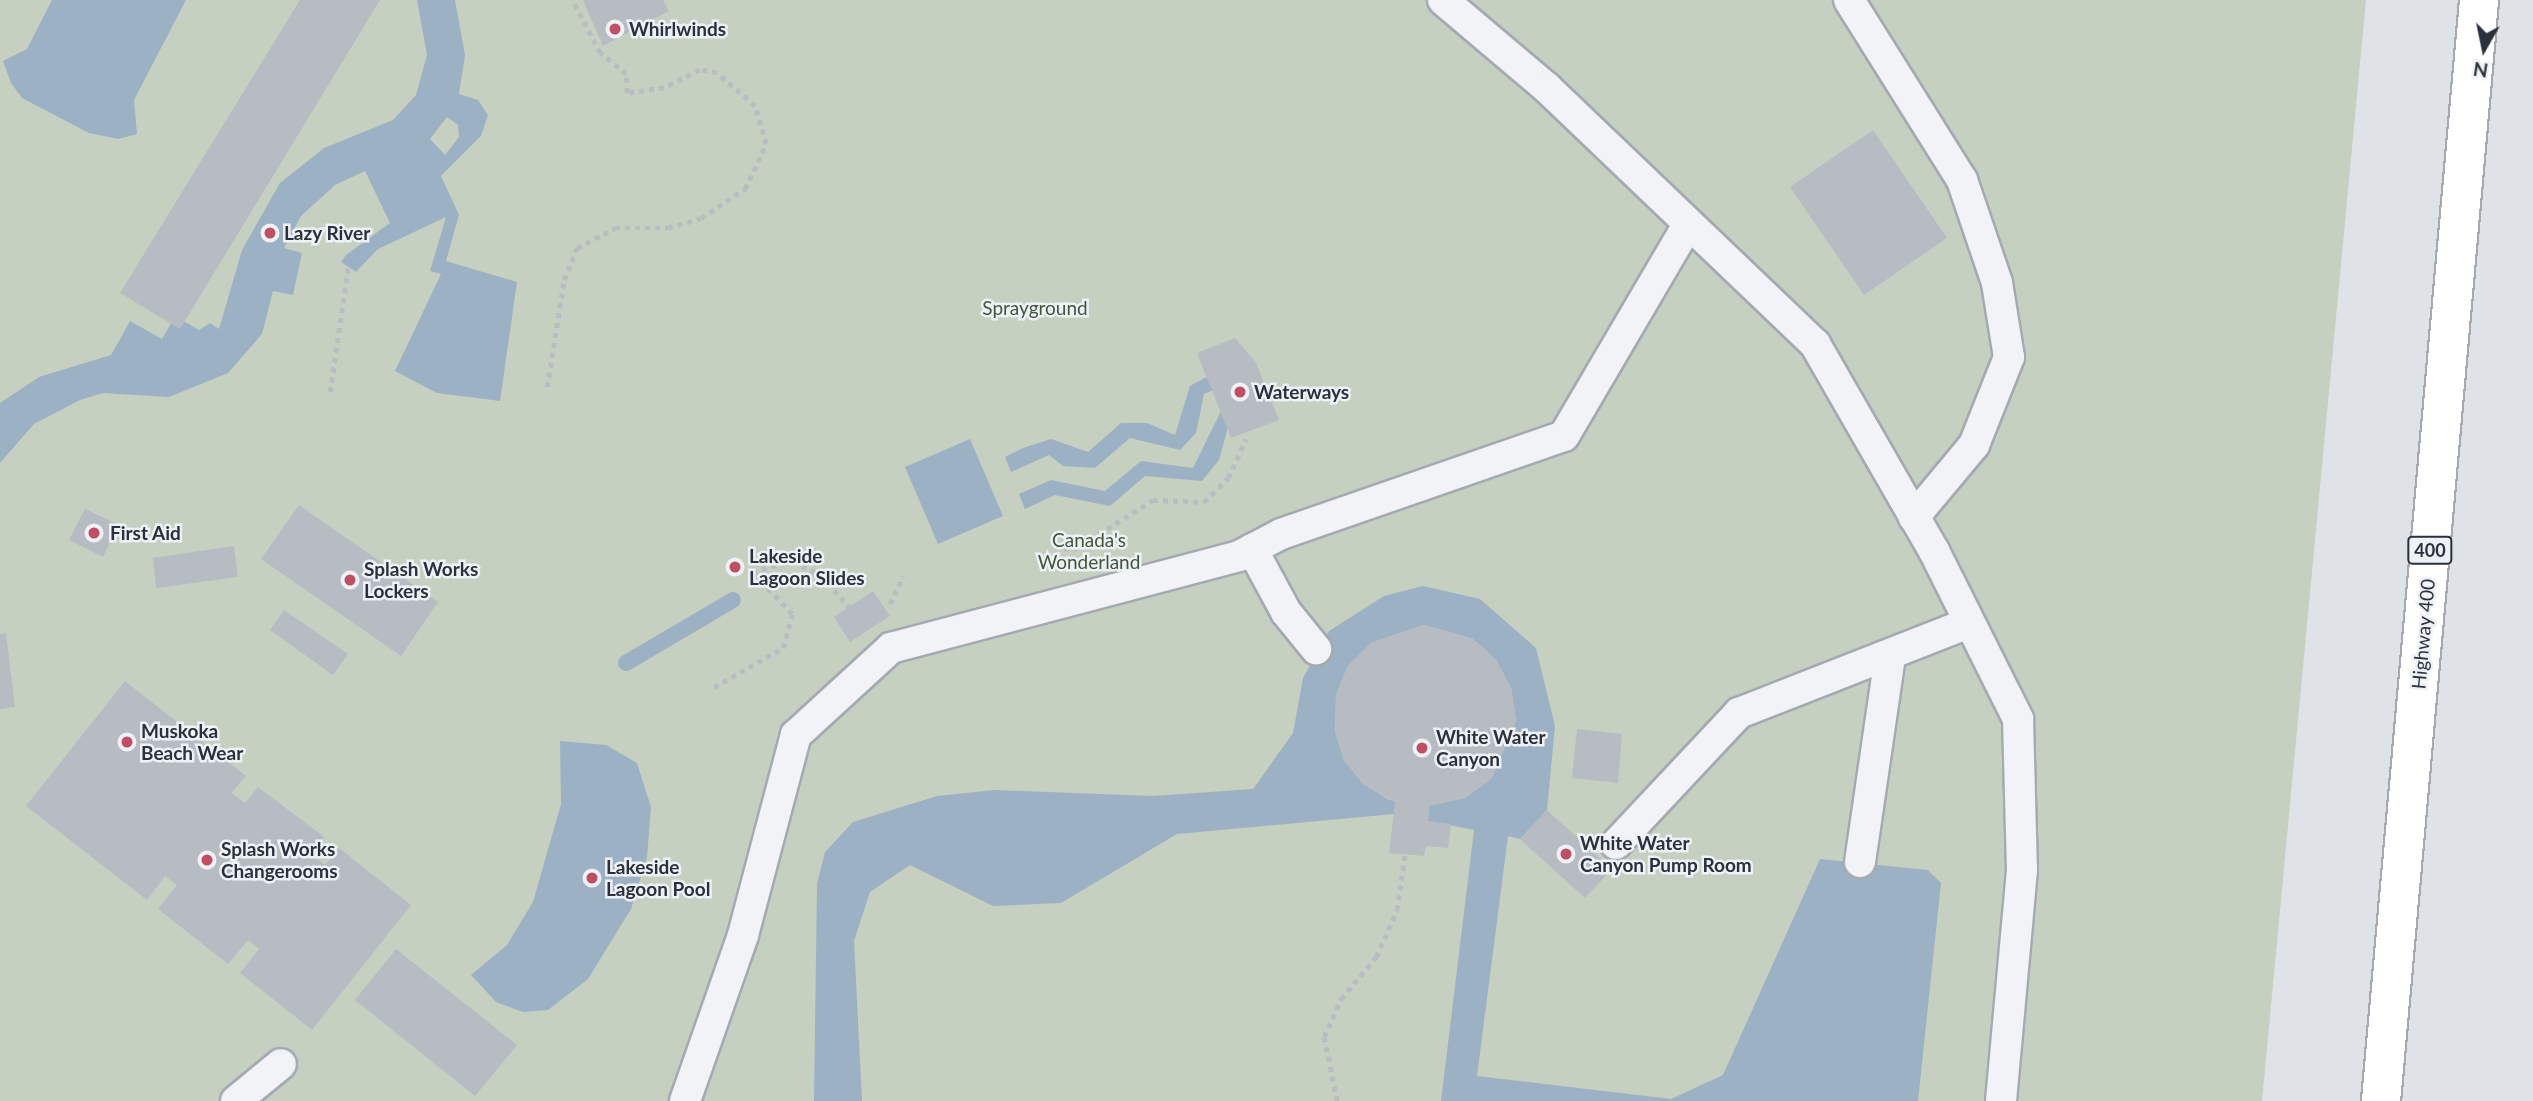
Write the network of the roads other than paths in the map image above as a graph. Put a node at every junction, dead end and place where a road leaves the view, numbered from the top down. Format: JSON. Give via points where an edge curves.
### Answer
{"nodes":[{"id":1,"x":1443,"y":0,"type":"edge"},
{"id":2,"x":1849,"y":0,"type":"edge"},
{"id":3,"x":2479,"y":0,"type":"edge"},
{"id":4,"x":1686,"y":226,"type":"junction"},
{"id":5,"x":1914,"y":517,"type":"junction"},
{"id":6,"x":1252,"y":549,"type":"junction"},
{"id":7,"x":1966,"y":624,"type":"junction"},
{"id":8,"x":1316,"y":649,"type":"dead end"},
{"id":9,"x":1890,"y":657,"type":"junction"},
{"id":10,"x":1616,"y":844,"type":"dead end"},
{"id":11,"x":1860,"y":862,"type":"dead end"},
{"id":12,"x":281,"y":1064,"type":"dead end"},
{"id":13,"x":236,"y":1101,"type":"edge"},
{"id":14,"x":685,"y":1101,"type":"edge"},
{"id":15,"x":2001,"y":1101,"type":"edge"},
{"id":16,"x":2381,"y":1101,"type":"edge"}],
"edges":[{"from":1,"to":4,"type":"lane","via":[[1547,88]]},
{"from":2,"to":5,"type":"lane","via":[[1962,180],[1997,283],[2009,357],[1974,445]]},
{"from":3,"to":16,"type":"highway","name":"Highway 400","number":"400"},
{"from":4,"to":5,"type":"lane","via":[[1815,344]]},
{"from":4,"to":6,"type":"lane","via":[[1564,436]]},
{"from":5,"to":7,"type":"lane"},
{"from":6,"to":8,"type":"lane","via":[[1286,612]]},
{"from":6,"to":14,"type":"lane","via":[[891,648],[796,735],[743,935]]},
{"from":7,"to":9,"type":"lane"},
{"from":7,"to":15,"type":"lane","via":[[2018,719],[2022,870]]},
{"from":9,"to":10,"type":"lane","via":[[1740,713]]},
{"from":9,"to":11,"type":"lane"},
{"from":12,"to":13,"type":"lane"}]}
